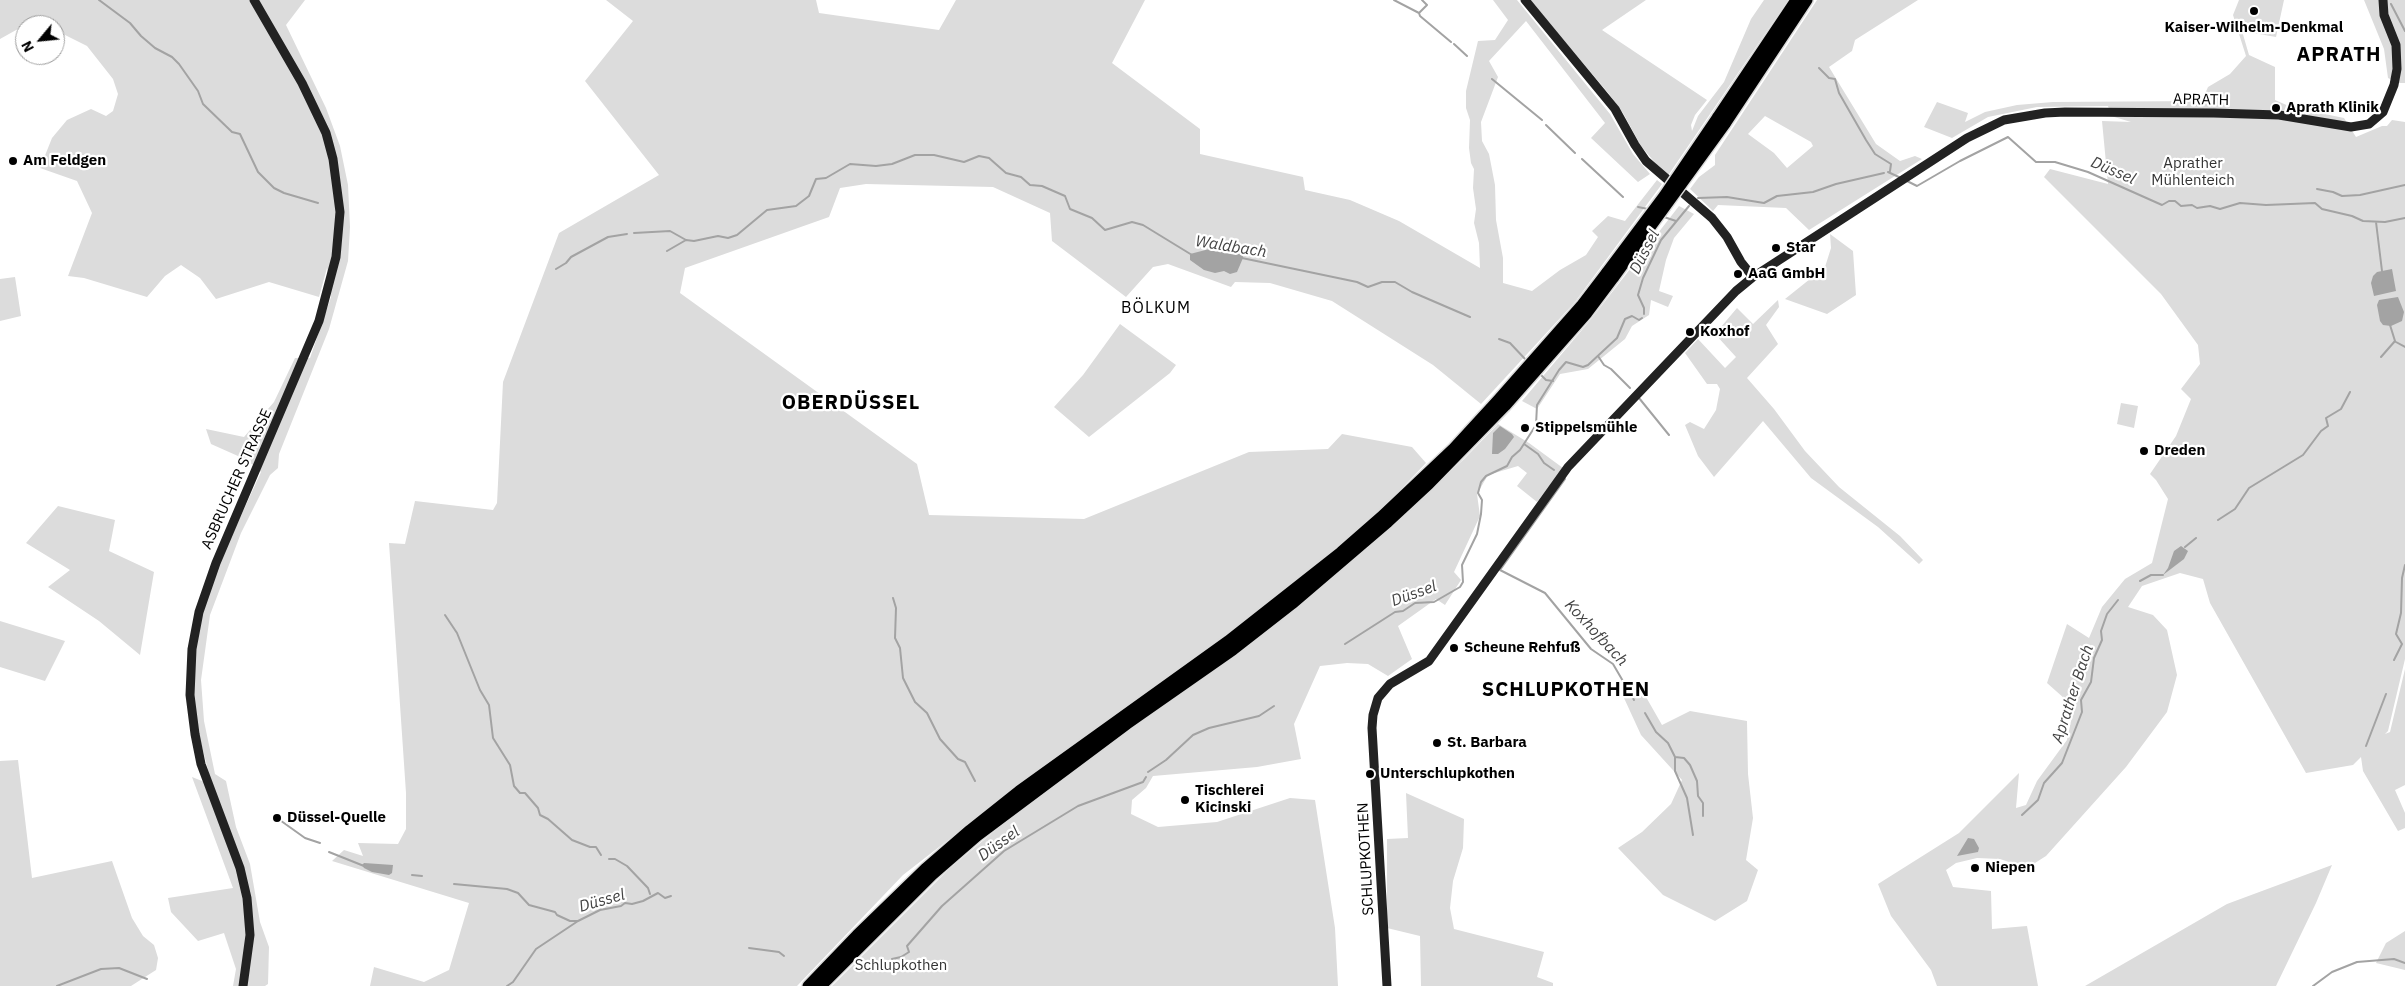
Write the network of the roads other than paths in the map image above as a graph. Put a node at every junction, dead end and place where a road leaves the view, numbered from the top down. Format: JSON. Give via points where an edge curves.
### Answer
{"nodes":[{"id":1,"x":254,"y":0,"type":"edge"},
{"id":2,"x":1524,"y":0,"type":"edge"},
{"id":3,"x":1796,"y":0,"type":"edge"},
{"id":4,"x":1807,"y":0,"type":"edge"},
{"id":5,"x":2383,"y":0,"type":"edge"},
{"id":6,"x":1721,"y":121,"type":"junction"},
{"id":7,"x":1753,"y":277,"type":"junction"},
{"id":8,"x":1468,"y":438,"type":"junction"},
{"id":9,"x":243,"y":986,"type":"edge"},
{"id":10,"x":808,"y":986,"type":"edge"},
{"id":11,"x":821,"y":986,"type":"edge"},
{"id":12,"x":1387,"y":986,"type":"edge"}],
"edges":[{"from":1,"to":9,"type":"main road","name":"ASBRUCHER STRASSE","via":[[302,83],[326,133],[340,212],[336,257],[319,321],[216,563],[199,612],[192,649],[190,695],[194,734],[247,898],[250,935]]},
{"from":2,"to":7,"type":"main road","via":[[1615,109],[1646,161],[1712,218]]},
{"from":3,"to":6,"type":"highway"},
{"from":4,"to":6,"type":"highway"},
{"from":5,"to":7,"type":"main road","name":"APRATH","via":[[2384,15],[2396,45],[2397,69],[2383,112],[2369,124],[2351,128],[2273,114],[2045,113],[2017,117],[1994,124]]},
{"from":6,"to":8,"type":"highway","bridge":true,"via":[[1664,196],[1611,275],[1561,336]]},
{"from":7,"to":12,"type":"main road","name":"SCHLUPKOTHEN","via":[[1568,467],[1429,661],[1390,684],[1376,701],[1372,728]]},
{"from":8,"to":10,"type":"highway","via":[[1381,517],[1287,595],[1018,791],[970,830],[856,935]]},
{"from":8,"to":11,"type":"highway","via":[[1388,522],[1292,604],[1234,650],[1022,801],[970,842],[918,888]]}]}
